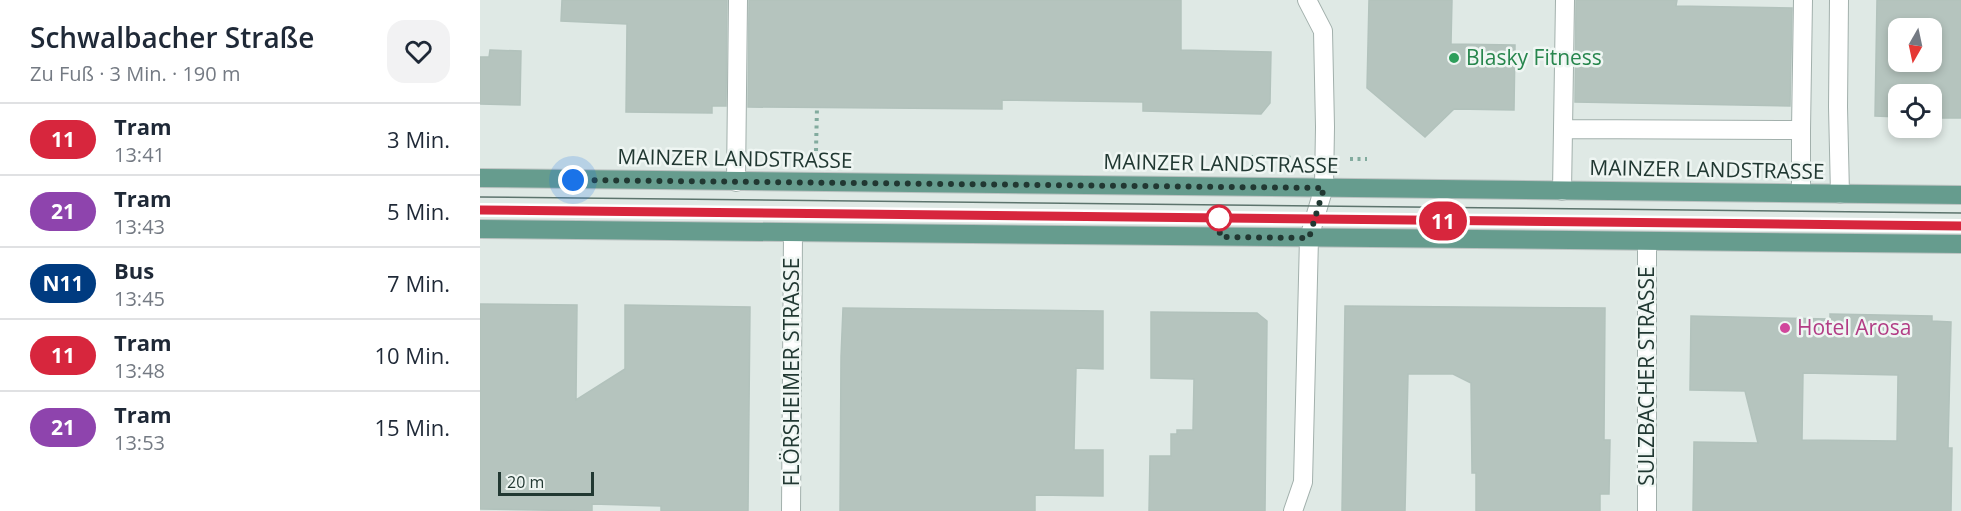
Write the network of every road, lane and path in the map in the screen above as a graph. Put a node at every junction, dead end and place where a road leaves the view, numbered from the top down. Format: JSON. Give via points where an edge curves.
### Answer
{"nodes":[{"id":1,"x":738,"y":0,"type":"edge"},
{"id":2,"x":1307,"y":0,"type":"edge"},
{"id":3,"x":1565,"y":0,"type":"edge"},
{"id":4,"x":1803,"y":0,"type":"edge"},
{"id":5,"x":1839,"y":0,"type":"edge"},
{"id":6,"x":817,"y":107,"type":"dead end"},
{"id":7,"x":1563,"y":129,"type":"junction"},
{"id":8,"x":1801,"y":130,"type":"junction"},
{"id":9,"x":816,"y":151,"type":"dead end"},
{"id":10,"x":480,"y":178,"type":"edge"},
{"id":11,"x":736,"y":182,"type":"junction"},
{"id":12,"x":1324,"y":188,"type":"junction"},
{"id":13,"x":1562,"y":191,"type":"junction"},
{"id":14,"x":1801,"y":193,"type":"junction"},
{"id":15,"x":1840,"y":194,"type":"junction"},
{"id":16,"x":1961,"y":195,"type":"edge"},
{"id":17,"x":480,"y":230,"type":"edge"},
{"id":18,"x":793,"y":233,"type":"junction"},
{"id":19,"x":1309,"y":238,"type":"junction"},
{"id":20,"x":1647,"y":241,"type":"junction"},
{"id":21,"x":1961,"y":244,"type":"edge"},
{"id":22,"x":790,"y":511,"type":"edge"},
{"id":23,"x":1293,"y":511,"type":"edge"},
{"id":24,"x":1647,"y":511,"type":"edge"}],
"edges":[{"from":1,"to":11,"type":"street"},
{"from":2,"to":12,"type":"street","via":[[1323,30]]},
{"from":3,"to":7,"type":"street"},
{"from":4,"to":8,"type":"street"},
{"from":5,"to":15,"type":"street"},
{"from":6,"to":9,"type":"path"},
{"from":7,"to":8,"type":"street"},
{"from":7,"to":13,"type":"street"},
{"from":8,"to":14,"type":"street"},
{"from":10,"to":11,"type":"main road","name":"MAINZER LANDSTRASSE"},
{"from":11,"to":12,"type":"main road","name":"MAINZER LANDSTRASSE"},
{"from":12,"to":13,"type":"main road","name":"MAINZER LANDSTRASSE"},
{"from":12,"to":19,"type":"street"},
{"from":13,"to":14,"type":"main road","name":"MAINZER LANDSTRASSE"},
{"from":14,"to":15,"type":"main road","name":"MAINZER LANDSTRASSE"},
{"from":15,"to":16,"type":"main road","name":"MAINZER LANDSTRASSE"},
{"from":17,"to":18,"type":"main road"},
{"from":18,"to":19,"type":"main road"},
{"from":18,"to":22,"type":"street","name":"FLÖRSHEIMER STRASSE"},
{"from":19,"to":20,"type":"main road"},
{"from":19,"to":23,"type":"street","via":[[1303,482]]},
{"from":20,"to":21,"type":"main road"},
{"from":20,"to":24,"type":"street","name":"SULZBACHER STRASSE"}]}
